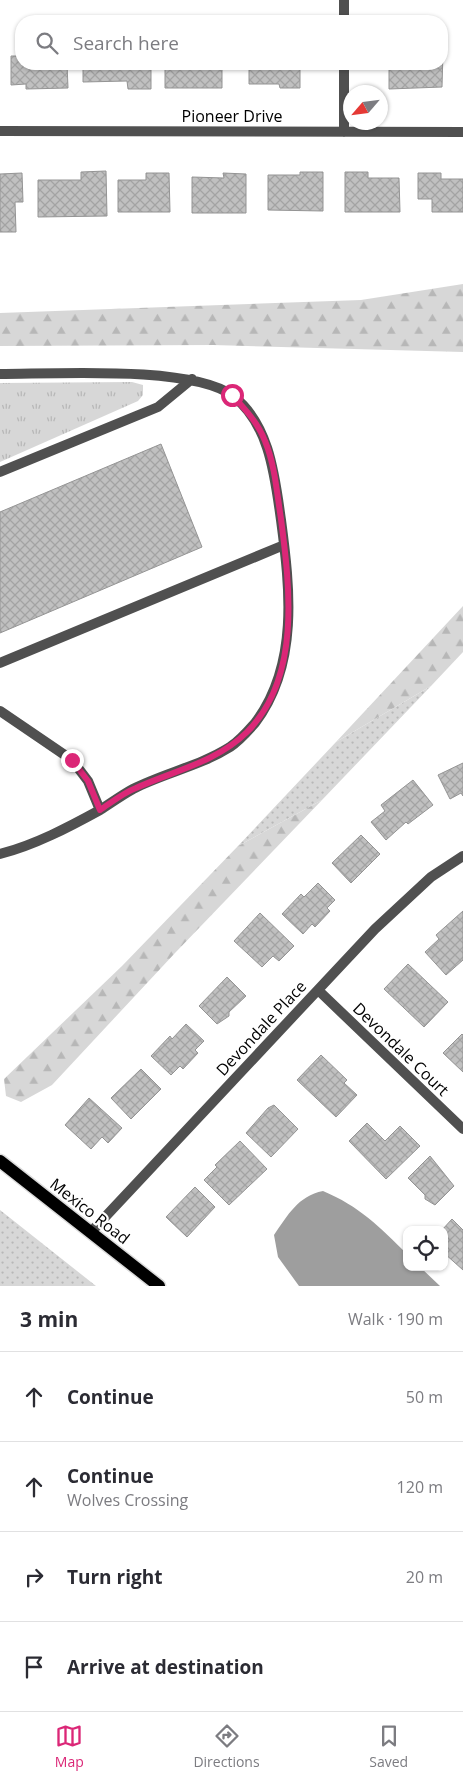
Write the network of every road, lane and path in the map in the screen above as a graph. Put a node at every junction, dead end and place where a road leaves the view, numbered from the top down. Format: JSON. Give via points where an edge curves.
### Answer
{"nodes":[{"id":1,"x":344,"y":0,"type":"edge"},
{"id":2,"x":344,"y":15,"type":"edge"},
{"id":3,"x":344,"y":70,"type":"edge"},
{"id":4,"x":0,"y":131,"type":"edge"},
{"id":5,"x":344,"y":132,"type":"junction"},
{"id":6,"x":463,"y":132,"type":"edge"},
{"id":7,"x":0,"y":374,"type":"edge"},
{"id":8,"x":192,"y":379,"type":"junction"},
{"id":9,"x":0,"y":472,"type":"edge"},
{"id":10,"x":284,"y":545,"type":"junction"},
{"id":11,"x":0,"y":663,"type":"edge"},
{"id":12,"x":0,"y":711,"type":"edge"},
{"id":13,"x":100,"y":810,"type":"junction"},
{"id":14,"x":0,"y":854,"type":"edge"},
{"id":15,"x":463,"y":856,"type":"edge"},
{"id":16,"x":318,"y":990,"type":"junction"},
{"id":17,"x":463,"y":1129,"type":"edge"},
{"id":18,"x":0,"y":1161,"type":"edge"},
{"id":19,"x":91,"y":1232,"type":"junction"},
{"id":20,"x":160,"y":1286,"type":"edge"}],
"edges":[{"from":1,"to":2,"type":"street"},
{"from":3,"to":5,"type":"street"},
{"from":4,"to":5,"type":"street","name":"Pioneer Drive"},
{"from":5,"to":6,"type":"street","name":"Pioneer Drive"},
{"from":7,"to":8,"type":"street"},
{"from":8,"to":9,"type":"street","via":[[158,407]]},
{"from":8,"to":10,"type":"street","via":[[232,395],[251,416],[265,442],[276,485]]},
{"from":10,"to":11,"type":"street"},
{"from":10,"to":13,"type":"street","via":[[289,597],[287,640],[277,684],[264,710],[231,746],[134,789]]},
{"from":12,"to":13,"type":"street","via":[[72,760],[88,781]]},
{"from":13,"to":14,"type":"street","via":[[45,838]]},
{"from":15,"to":16,"type":"street","name":"Devondale Place","via":[[431,877],[406,899]]},
{"from":16,"to":17,"type":"street","name":"Devondale Court"},
{"from":16,"to":19,"type":"street","name":"Devondale Place"},
{"from":18,"to":19,"type":"main road","name":"Mexico Road"},
{"from":19,"to":20,"type":"main road","name":"Mexico Road"}]}
